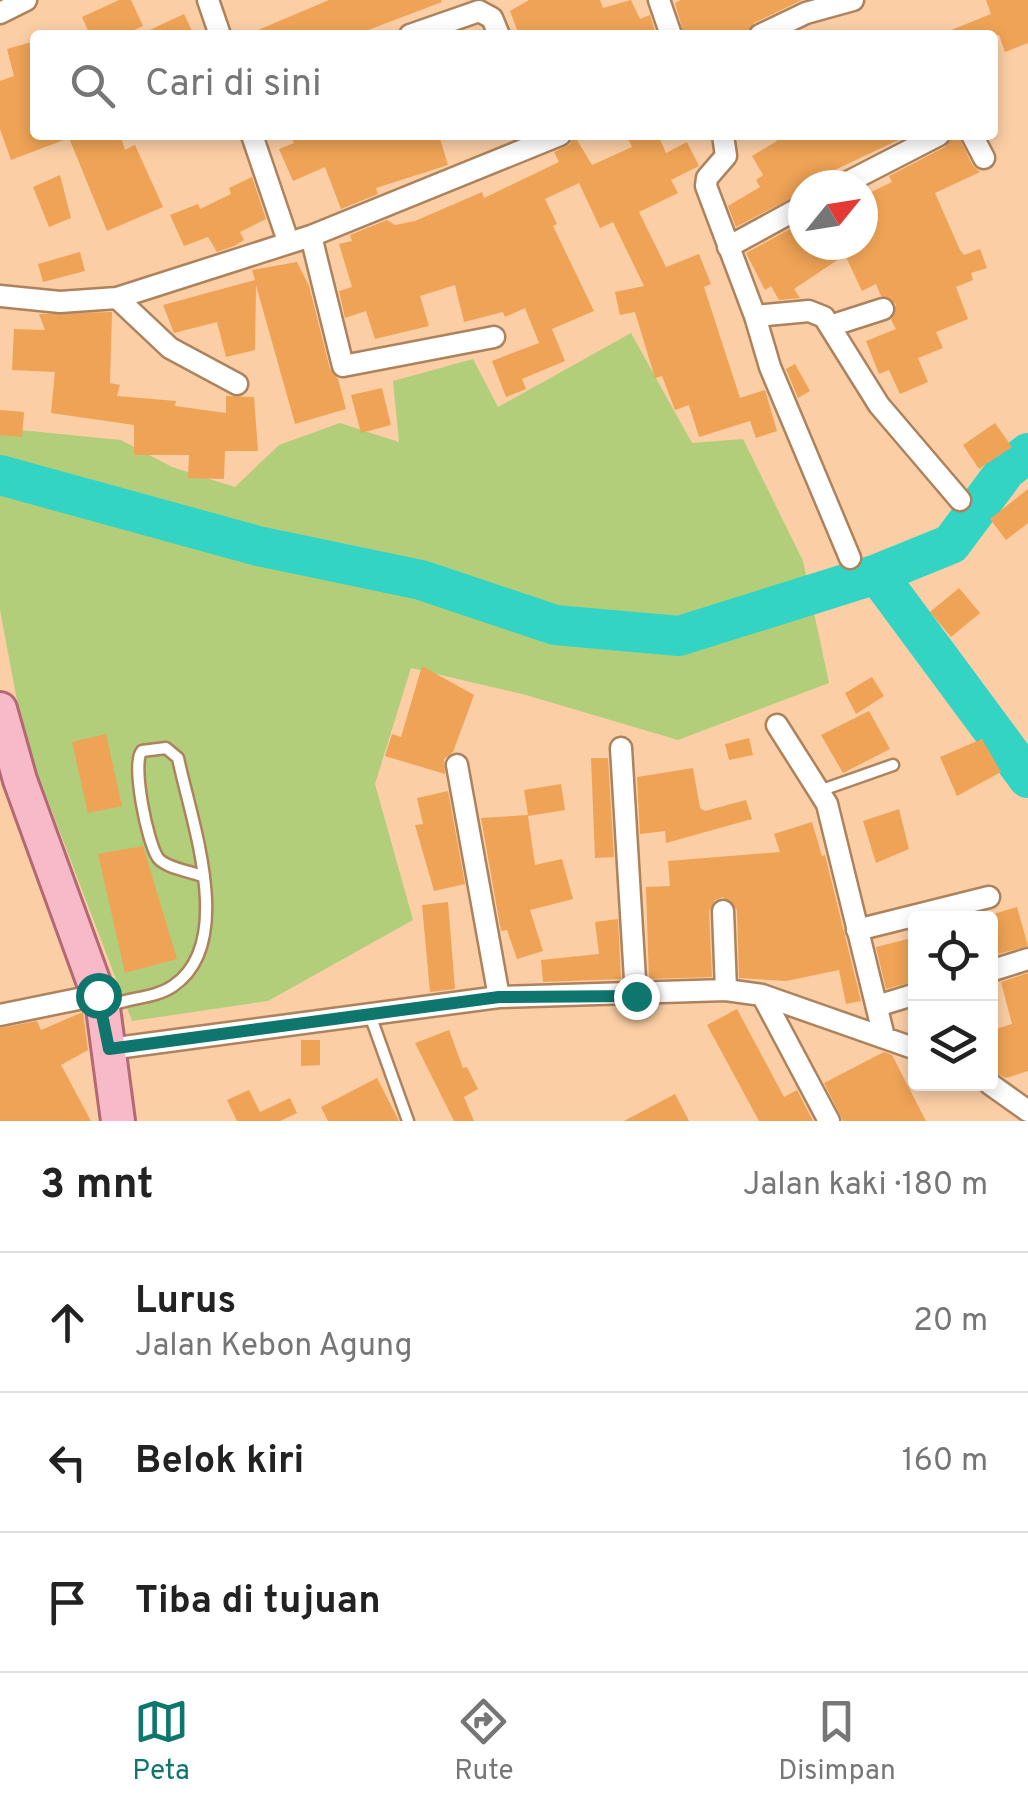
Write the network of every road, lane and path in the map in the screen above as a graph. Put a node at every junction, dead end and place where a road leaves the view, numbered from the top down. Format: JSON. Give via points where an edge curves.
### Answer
{"nodes":[{"id":1,"x":26,"y":0,"type":"edge"},
{"id":2,"x":208,"y":0,"type":"edge"},
{"id":3,"x":660,"y":0,"type":"edge"},
{"id":4,"x":853,"y":0,"type":"edge"},
{"id":5,"x":0,"y":13,"type":"edge"},
{"id":6,"x":218,"y":30,"type":"edge"},
{"id":7,"x":424,"y":30,"type":"edge"},
{"id":8,"x":497,"y":30,"type":"edge"},
{"id":9,"x":669,"y":30,"type":"edge"},
{"id":10,"x":770,"y":30,"type":"edge"},
{"id":11,"x":254,"y":140,"type":"edge"},
{"id":12,"x":543,"y":140,"type":"edge"},
{"id":13,"x":724,"y":140,"type":"edge"},
{"id":14,"x":929,"y":140,"type":"edge"},
{"id":15,"x":975,"y":140,"type":"edge"},
{"id":16,"x":984,"y":158,"type":"dead end"},
{"id":17,"x":871,"y":170,"type":"edge"},
{"id":18,"x":788,"y":214,"type":"edge"},
{"id":19,"x":311,"y":236,"type":"junction"},
{"id":20,"x":288,"y":241,"type":"junction"},
{"id":21,"x":728,"y":247,"type":"junction"},
{"id":22,"x":0,"y":296,"type":"edge"},
{"id":23,"x":117,"y":298,"type":"junction"},
{"id":24,"x":882,"y":308,"type":"dead end"},
{"id":25,"x":755,"y":316,"type":"junction"},
{"id":26,"x":830,"y":326,"type":"junction"},
{"id":27,"x":494,"y":337,"type":"dead end"},
{"id":28,"x":237,"y":384,"type":"dead end"},
{"id":29,"x":960,"y":500,"type":"dead end"},
{"id":30,"x":850,"y":558,"type":"dead end"},
{"id":31,"x":0,"y":710,"type":"edge"},
{"id":32,"x":777,"y":725,"type":"dead end"},
{"id":33,"x":621,"y":748,"type":"dead end"},
{"id":34,"x":458,"y":765,"type":"dead end"},
{"id":35,"x":893,"y":766,"type":"dead end"},
{"id":36,"x":10,"y":783,"type":"edge"},
{"id":37,"x":822,"y":790,"type":"junction"},
{"id":38,"x":202,"y":876,"type":"junction"},
{"id":39,"x":989,"y":897,"type":"dead end"},
{"id":40,"x":724,"y":911,"type":"dead end"},
{"id":41,"x":857,"y":930,"type":"junction"},
{"id":42,"x":1028,"y":960,"type":"edge"},
{"id":43,"x":998,"y":969,"type":"edge"},
{"id":44,"x":726,"y":990,"type":"junction"},
{"id":45,"x":762,"y":995,"type":"junction"},
{"id":46,"x":636,"y":996,"type":"junction"},
{"id":47,"x":908,"y":996,"type":"edge"},
{"id":48,"x":499,"y":997,"type":"junction"},
{"id":49,"x":101,"y":1002,"type":"junction"},
{"id":50,"x":877,"y":1006,"type":"junction"},
{"id":51,"x":370,"y":1015,"type":"junction"},
{"id":52,"x":0,"y":1016,"type":"edge"},
{"id":53,"x":884,"y":1037,"type":"junction"},
{"id":54,"x":908,"y":1047,"type":"edge"},
{"id":55,"x":109,"y":1049,"type":"junction"},
{"id":56,"x":998,"y":1090,"type":"edge"},
{"id":57,"x":1028,"y":1111,"type":"edge"},
{"id":58,"x":117,"y":1119,"type":"edge"},
{"id":59,"x":408,"y":1121,"type":"edge"},
{"id":60,"x":829,"y":1121,"type":"edge"}],
"edges":[{"from":1,"to":5,"type":"street"},
{"from":2,"to":6,"type":"street"},
{"from":3,"to":9,"type":"street"},
{"from":4,"to":10,"type":"street"},
{"from":7,"to":8,"type":"street","via":[[479,11]]},
{"from":11,"to":20,"type":"street"},
{"from":12,"to":19,"type":"street"},
{"from":13,"to":21,"type":"street","via":[[726,156],[705,182]]},
{"from":14,"to":17,"type":"street"},
{"from":15,"to":16,"type":"street"},
{"from":18,"to":21,"type":"street"},
{"from":19,"to":20,"type":"street"},
{"from":19,"to":27,"type":"street","via":[[343,366]]},
{"from":20,"to":23,"type":"street"},
{"from":21,"to":25,"type":"street"},
{"from":22,"to":23,"type":"street"},
{"from":23,"to":28,"type":"street","via":[[170,348]]},
{"from":24,"to":26,"type":"street"},
{"from":25,"to":26,"type":"street","via":[[817,312]]},
{"from":25,"to":30,"type":"street"},
{"from":26,"to":29,"type":"street","via":[[879,406]]},
{"from":31,"to":36,"type":"main road"},
{"from":32,"to":37,"type":"street"},
{"from":33,"to":46,"type":"street"},
{"from":34,"to":48,"type":"street"},
{"from":35,"to":37,"type":"lane"},
{"from":36,"to":49,"type":"main road"},
{"from":37,"to":41,"type":"street"},
{"from":38,"to":38,"type":"lane","via":[[178,758],[166,748],[142,751],[142,807],[156,854]]},
{"from":38,"to":49,"type":"lane","via":[[208,920],[204,948],[189,970],[162,993]]},
{"from":39,"to":41,"type":"street"},
{"from":40,"to":44,"type":"street"},
{"from":41,"to":50,"type":"street"},
{"from":42,"to":43,"type":"street"},
{"from":44,"to":45,"type":"street"},
{"from":44,"to":46,"type":"street"},
{"from":45,"to":53,"type":"street"},
{"from":45,"to":60,"type":"street"},
{"from":46,"to":48,"type":"street"},
{"from":47,"to":50,"type":"street"},
{"from":48,"to":51,"type":"street"},
{"from":49,"to":52,"type":"street"},
{"from":49,"to":55,"type":"main road"},
{"from":50,"to":53,"type":"street"},
{"from":51,"to":55,"type":"street"},
{"from":51,"to":59,"type":"lane"},
{"from":53,"to":54,"type":"street"},
{"from":55,"to":58,"type":"main road"},
{"from":56,"to":57,"type":"street"}]}
